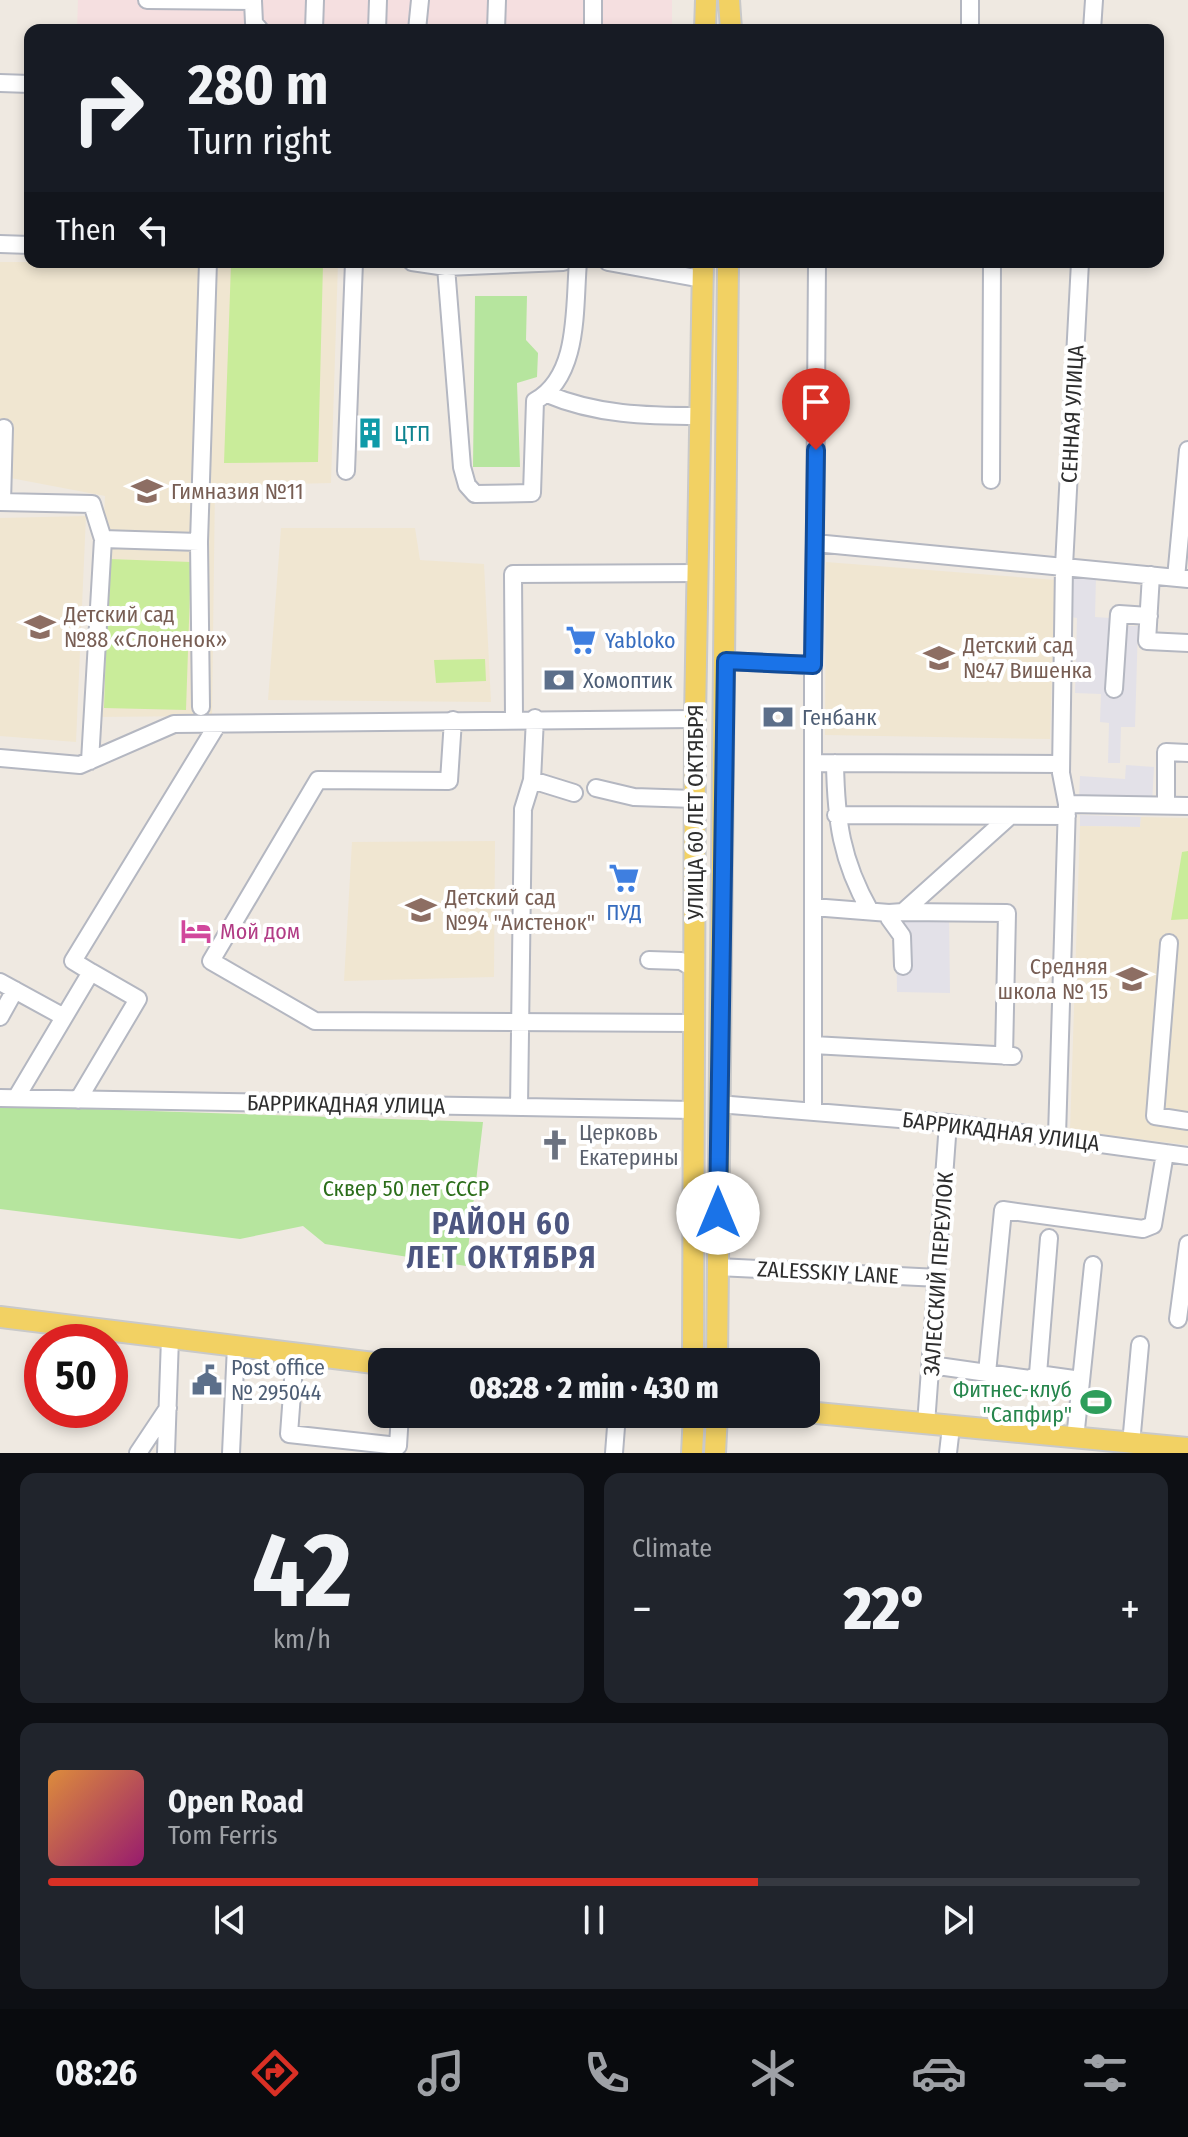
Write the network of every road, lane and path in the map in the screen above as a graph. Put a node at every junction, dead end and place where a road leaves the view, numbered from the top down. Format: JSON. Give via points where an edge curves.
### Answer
{"nodes":[{"id":1,"x":147,"y":0,"type":"edge"},
{"id":2,"x":315,"y":0,"type":"edge"},
{"id":3,"x":378,"y":0,"type":"edge"},
{"id":4,"x":420,"y":0,"type":"edge"},
{"id":5,"x":497,"y":0,"type":"edge"},
{"id":6,"x":593,"y":0,"type":"edge"},
{"id":7,"x":706,"y":0,"type":"edge"},
{"id":8,"x":729,"y":0,"type":"edge"},
{"id":9,"x":970,"y":0,"type":"edge"},
{"id":10,"x":1094,"y":0,"type":"edge"},
{"id":11,"x":253,"y":1,"type":"edge"},
{"id":12,"x":255,"y":24,"type":"edge"},
{"id":13,"x":314,"y":24,"type":"edge"},
{"id":14,"x":377,"y":24,"type":"edge"},
{"id":15,"x":418,"y":24,"type":"edge"},
{"id":16,"x":496,"y":24,"type":"edge"},
{"id":17,"x":593,"y":24,"type":"edge"},
{"id":18,"x":705,"y":24,"type":"edge"},
{"id":19,"x":731,"y":24,"type":"edge"},
{"id":20,"x":970,"y":24,"type":"edge"},
{"id":21,"x":1092,"y":24,"type":"edge"},
{"id":22,"x":0,"y":83,"type":"edge"},
{"id":23,"x":24,"y":84,"type":"edge"},
{"id":24,"x":0,"y":244,"type":"edge"},
{"id":25,"x":24,"y":245,"type":"edge"},
{"id":26,"x":208,"y":268,"type":"edge"},
{"id":27,"x":354,"y":268,"type":"edge"},
{"id":28,"x":446,"y":268,"type":"edge"},
{"id":29,"x":577,"y":268,"type":"edge"},
{"id":30,"x":678,"y":268,"type":"edge"},
{"id":31,"x":728,"y":268,"type":"edge"},
{"id":32,"x":817,"y":268,"type":"edge"},
{"id":33,"x":992,"y":268,"type":"edge"},
{"id":34,"x":1080,"y":268,"type":"edge"},
{"id":35,"x":702,"y":270,"type":"edge"},
{"id":36,"x":702,"y":336,"type":"junction"},
{"id":37,"x":728,"y":337,"type":"junction"},
{"id":38,"x":547,"y":394,"type":"junction"},
{"id":39,"x":700,"y":416,"type":"junction"},
{"id":40,"x":4,"y":428,"type":"dead end"},
{"id":41,"x":1188,"y":450,"type":"edge"},
{"id":42,"x":346,"y":471,"type":"dead end"},
{"id":43,"x":991,"y":480,"type":"dead end"},
{"id":44,"x":1,"y":502,"type":"edge"},
{"id":45,"x":103,"y":539,"type":"junction"},
{"id":46,"x":199,"y":542,"type":"junction"},
{"id":47,"x":815,"y":543,"type":"junction"},
{"id":48,"x":1064,"y":566,"type":"junction"},
{"id":49,"x":699,"y":573,"type":"junction"},
{"id":50,"x":1151,"y":575,"type":"junction"},
{"id":51,"x":1182,"y":579,"type":"edge"},
{"id":52,"x":1149,"y":616,"type":"junction"},
{"id":53,"x":1188,"y":643,"type":"edge"},
{"id":54,"x":726,"y":661,"type":"junction"},
{"id":55,"x":813,"y":665,"type":"junction"},
{"id":56,"x":1114,"y":689,"type":"dead end"},
{"id":57,"x":201,"y":707,"type":"dead end"},
{"id":58,"x":514,"y":718,"type":"junction"},
{"id":59,"x":535,"y":718,"type":"junction"},
{"id":60,"x":695,"y":719,"type":"junction"},
{"id":61,"x":453,"y":720,"type":"junction"},
{"id":62,"x":217,"y":725,"type":"junction"},
{"id":63,"x":1188,"y":753,"type":"edge"},
{"id":64,"x":0,"y":758,"type":"edge"},
{"id":65,"x":90,"y":761,"type":"junction"},
{"id":66,"x":813,"y":763,"type":"junction"},
{"id":67,"x":835,"y":763,"type":"junction"},
{"id":68,"x":1061,"y":764,"type":"junction"},
{"id":69,"x":532,"y":780,"type":"junction"},
{"id":70,"x":596,"y":788,"type":"dead end"},
{"id":71,"x":574,"y":793,"type":"dead end"},
{"id":72,"x":694,"y":799,"type":"junction"},
{"id":73,"x":1166,"y":805,"type":"junction"},
{"id":74,"x":1188,"y":806,"type":"edge"},
{"id":75,"x":1067,"y":810,"type":"junction"},
{"id":76,"x":836,"y":815,"type":"junction"},
{"id":77,"x":1010,"y":816,"type":"junction"},
{"id":78,"x":813,"y":907,"type":"junction"},
{"id":79,"x":870,"y":911,"type":"junction"},
{"id":80,"x":896,"y":912,"type":"junction"},
{"id":81,"x":1169,"y":943,"type":"dead end"},
{"id":82,"x":649,"y":960,"type":"dead end"},
{"id":83,"x":690,"y":961,"type":"junction"},
{"id":84,"x":903,"y":966,"type":"dead end"},
{"id":85,"x":91,"y":972,"type":"junction"},
{"id":86,"x":0,"y":982,"type":"edge"},
{"id":87,"x":15,"y":990,"type":"junction"},
{"id":88,"x":0,"y":1017,"type":"edge"},
{"id":89,"x":64,"y":1017,"type":"junction"},
{"id":90,"x":519,"y":1022,"type":"junction"},
{"id":91,"x":694,"y":1023,"type":"junction"},
{"id":92,"x":813,"y":1045,"type":"junction"},
{"id":93,"x":8,"y":1098,"type":"edge"},
{"id":94,"x":78,"y":1100,"type":"junction"},
{"id":95,"x":718,"y":1104,"type":"junction"},
{"id":96,"x":519,"y":1107,"type":"junction"},
{"id":97,"x":693,"y":1110,"type":"junction"},
{"id":98,"x":813,"y":1112,"type":"junction"},
{"id":99,"x":1188,"y":1121,"type":"edge"},
{"id":100,"x":948,"y":1123,"type":"junction"},
{"id":101,"x":1057,"y":1136,"type":"junction"},
{"id":102,"x":1165,"y":1153,"type":"junction"},
{"id":103,"x":1188,"y":1156,"type":"edge"},
{"id":104,"x":1049,"y":1238,"type":"dead end"},
{"id":105,"x":1188,"y":1244,"type":"edge"},
{"id":106,"x":1093,"y":1265,"type":"dead end"},
{"id":107,"x":717,"y":1267,"type":"junction"},
{"id":108,"x":939,"y":1278,"type":"junction"},
{"id":109,"x":0,"y":1317,"type":"edge"},
{"id":110,"x":1178,"y":1319,"type":"dead end"},
{"id":111,"x":170,"y":1338,"type":"junction"},
{"id":112,"x":1140,"y":1345,"type":"dead end"},
{"id":113,"x":236,"y":1346,"type":"junction"},
{"id":114,"x":693,"y":1348,"type":"edge"},
{"id":115,"x":717,"y":1348,"type":"edge"},
{"id":116,"x":295,"y":1353,"type":"junction"},
{"id":117,"x":368,"y":1362,"type":"edge"},
{"id":118,"x":931,"y":1365,"type":"junction"},
{"id":119,"x":987,"y":1373,"type":"junction"},
{"id":120,"x":1038,"y":1374,"type":"junction"},
{"id":121,"x":1081,"y":1380,"type":"junction"},
{"id":122,"x":168,"y":1407,"type":"junction"},
{"id":123,"x":820,"y":1413,"type":"edge"},
{"id":124,"x":926,"y":1424,"type":"junction"},
{"id":125,"x":951,"y":1427,"type":"junction"},
{"id":126,"x":399,"y":1428,"type":"edge"},
{"id":127,"x":616,"y":1428,"type":"edge"},
{"id":128,"x":693,"y":1428,"type":"edge"},
{"id":129,"x":716,"y":1428,"type":"edge"},
{"id":130,"x":1075,"y":1439,"type":"junction"},
{"id":131,"x":1131,"y":1444,"type":"junction"},
{"id":132,"x":317,"y":1445,"type":"edge"},
{"id":133,"x":1188,"y":1448,"type":"edge"},
{"id":134,"x":138,"y":1453,"type":"edge"},
{"id":135,"x":166,"y":1453,"type":"edge"},
{"id":136,"x":231,"y":1453,"type":"edge"},
{"id":137,"x":614,"y":1453,"type":"edge"},
{"id":138,"x":692,"y":1453,"type":"edge"},
{"id":139,"x":715,"y":1453,"type":"edge"},
{"id":140,"x":948,"y":1453,"type":"edge"}],
"edges":[{"from":1,"to":11,"type":"street"},
{"from":2,"to":13,"type":"street"},
{"from":3,"to":14,"type":"street"},
{"from":4,"to":15,"type":"street"},
{"from":5,"to":16,"type":"street"},
{"from":6,"to":17,"type":"street"},
{"from":7,"to":18,"type":"main road"},
{"from":8,"to":19,"type":"main road"},
{"from":9,"to":20,"type":"street"},
{"from":10,"to":21,"type":"street"},
{"from":11,"to":12,"type":"street"},
{"from":22,"to":23,"type":"street"},
{"from":24,"to":25,"type":"street"},
{"from":26,"to":46,"type":"street"},
{"from":27,"to":42,"type":"street"},
{"from":28,"to":38,"type":"street","via":[[462,467],[475,494],[532,493],[535,401]]},
{"from":29,"to":38,"type":"street","via":[[568,360]]},
{"from":30,"to":35,"type":"street"},
{"from":31,"to":37,"type":"main road","name":"УЛИЦА 60 ЛЕТ ОКТЯБРЯ"},
{"from":32,"to":47,"type":"street"},
{"from":33,"to":43,"type":"street"},
{"from":34,"to":48,"type":"street","name":"СЕННАЯ УЛИЦА"},
{"from":35,"to":36,"type":"main road","name":"УЛИЦА 60 ЛЕТ ОКТЯБРЯ"},
{"from":36,"to":37,"type":"main road"},
{"from":36,"to":39,"type":"main road","name":"УЛИЦА 60 ЛЕТ ОКТЯБРЯ"},
{"from":37,"to":54,"type":"main road","name":"УЛИЦА 60 ЛЕТ ОКТЯБРЯ"},
{"from":38,"to":39,"type":"street","via":[[573,405],[620,413]]},
{"from":39,"to":49,"type":"main road","name":"УЛИЦА 60 ЛЕТ ОКТЯБРЯ"},
{"from":40,"to":44,"type":"street"},
{"from":41,"to":51,"type":"street"},
{"from":44,"to":45,"type":"street","via":[[92,504]]},
{"from":45,"to":46,"type":"street"},
{"from":45,"to":65,"type":"street"},
{"from":46,"to":57,"type":"street"},
{"from":47,"to":48,"type":"street"},
{"from":47,"to":55,"type":"street"},
{"from":48,"to":50,"type":"street"},
{"from":48,"to":68,"type":"street","name":"СЕННАЯ УЛИЦА"},
{"from":49,"to":58,"type":"street","via":[[513,574]]},
{"from":49,"to":60,"type":"main road","name":"УЛИЦА 60 ЛЕТ ОКТЯБРЯ"},
{"from":50,"to":51,"type":"street"},
{"from":50,"to":52,"type":"street"},
{"from":52,"to":53,"type":"street","via":[[1147,641]]},
{"from":52,"to":56,"type":"street","via":[[1119,614]]},
{"from":54,"to":55,"type":"street"},
{"from":54,"to":95,"type":"main road","name":"УЛИЦА 60 ЛЕТ ОКТЯБРЯ"},
{"from":55,"to":66,"type":"street"},
{"from":58,"to":59,"type":"street"},
{"from":58,"to":61,"type":"street"},
{"from":59,"to":60,"type":"street"},
{"from":59,"to":69,"type":"street"},
{"from":60,"to":72,"type":"main road","name":"УЛИЦА 60 ЛЕТ ОКТЯБРЯ"},
{"from":61,"to":62,"type":"street"},
{"from":61,"to":90,"type":"street","via":[[449,781],[318,780],[211,961],[315,1021]]},
{"from":62,"to":65,"type":"street","via":[[174,724]]},
{"from":62,"to":85,"type":"street","via":[[73,961]]},
{"from":63,"to":73,"type":"street","via":[[1166,752]]},
{"from":64,"to":65,"type":"street","via":[[80,765]]},
{"from":66,"to":67,"type":"street"},
{"from":66,"to":78,"type":"street"},
{"from":67,"to":68,"type":"street"},
{"from":67,"to":76,"type":"street"},
{"from":68,"to":75,"type":"street","name":"СЕННАЯ УЛИЦА"},
{"from":69,"to":71,"type":"street"},
{"from":69,"to":90,"type":"street","via":[[523,809]]},
{"from":70,"to":72,"type":"street","via":[[634,797]]},
{"from":72,"to":83,"type":"main road","name":"УЛИЦА 60 ЛЕТ ОКТЯБРЯ"},
{"from":73,"to":74,"type":"street"},
{"from":73,"to":75,"type":"street"},
{"from":75,"to":77,"type":"street"},
{"from":75,"to":101,"type":"street","name":"СЕННАЯ УЛИЦА"},
{"from":76,"to":77,"type":"street"},
{"from":76,"to":79,"type":"street","via":[[849,874]]},
{"from":77,"to":80,"type":"street"},
{"from":78,"to":79,"type":"street"},
{"from":78,"to":92,"type":"street"},
{"from":79,"to":80,"type":"street"},
{"from":80,"to":84,"type":"street","via":[[889,918],[902,936]]},
{"from":80,"to":92,"type":"street","via":[[1007,913],[1008,1056]]},
{"from":81,"to":99,"type":"street","via":[[1155,1116]]},
{"from":82,"to":83,"type":"street"},
{"from":83,"to":91,"type":"main road","name":"УЛИЦА 60 ЛЕТ ОКТЯБРЯ"},
{"from":85,"to":89,"type":"street"},
{"from":85,"to":94,"type":"street","via":[[138,999]]},
{"from":86,"to":87,"type":"street"},
{"from":87,"to":88,"type":"street"},
{"from":87,"to":89,"type":"street"},
{"from":89,"to":93,"type":"street"},
{"from":90,"to":91,"type":"street"},
{"from":90,"to":96,"type":"street"},
{"from":91,"to":97,"type":"main road","name":"УЛИЦА 60 ЛЕТ ОКТЯБРЯ"},
{"from":92,"to":98,"type":"street"},
{"from":93,"to":94,"type":"street","name":"БАРРИКАДНАЯ УЛИЦА"},
{"from":94,"to":96,"type":"street","name":"БАРРИКАДНАЯ УЛИЦА"},
{"from":95,"to":98,"type":"street","name":"БАРРИКАДНАЯ УЛИЦА"},
{"from":95,"to":107,"type":"main road","name":"УЛИЦА 60 ЛЕТ ОКТЯБРЯ"},
{"from":96,"to":97,"type":"street","name":"БАРРИКАДНАЯ УЛИЦА"},
{"from":97,"to":114,"type":"main road","name":"УЛИЦА 60 ЛЕТ ОКТЯБРЯ"},
{"from":98,"to":100,"type":"street","name":"БАРРИКАДНАЯ УЛИЦА"},
{"from":100,"to":101,"type":"street","name":"БАРРИКАДНАЯ УЛИЦА"},
{"from":100,"to":108,"type":"street","name":"ЗАЛЕССКИЙ ПЕРЕУЛОК"},
{"from":101,"to":102,"type":"street","name":"БАРРИКАДНАЯ УЛИЦА"},
{"from":102,"to":103,"type":"street","name":"БАРРИКАДНАЯ УЛИЦА"},
{"from":102,"to":119,"type":"street","via":[[1153,1225],[1143,1229],[1003,1210]]},
{"from":104,"to":120,"type":"street"},
{"from":105,"to":110,"type":"street"},
{"from":106,"to":121,"type":"street"},
{"from":107,"to":108,"type":"street","name":"ZALESSKIY LANE"},
{"from":107,"to":115,"type":"main road","name":"УЛИЦА 60 ЛЕТ ОКТЯБРЯ"},
{"from":108,"to":118,"type":"street","name":"ЗАЛЕССКИЙ ПЕРЕУЛОК"},
{"from":109,"to":111,"type":"main road"},
{"from":111,"to":113,"type":"main road"},
{"from":111,"to":122,"type":"street"},
{"from":112,"to":131,"type":"street"},
{"from":113,"to":116,"type":"main road"},
{"from":113,"to":136,"type":"street"},
{"from":116,"to":117,"type":"main road"},
{"from":116,"to":132,"type":"street","via":[[289,1434]]},
{"from":118,"to":119,"type":"street"},
{"from":118,"to":124,"type":"street","name":"ЗАЛЕССКИЙ ПЕРЕУЛОК"},
{"from":119,"to":120,"type":"street","via":[[1030,1379]]},
{"from":120,"to":121,"type":"street"},
{"from":121,"to":130,"type":"street"},
{"from":122,"to":134,"type":"street"},
{"from":122,"to":135,"type":"street"},
{"from":123,"to":124,"type":"main road"},
{"from":124,"to":125,"type":"main road"},
{"from":125,"to":130,"type":"main road"},
{"from":125,"to":140,"type":"street"},
{"from":126,"to":132,"type":"street","via":[[398,1446]]},
{"from":127,"to":137,"type":"street"},
{"from":128,"to":138,"type":"main road"},
{"from":129,"to":139,"type":"main road"},
{"from":130,"to":131,"type":"main road"},
{"from":131,"to":133,"type":"main road"}]}
